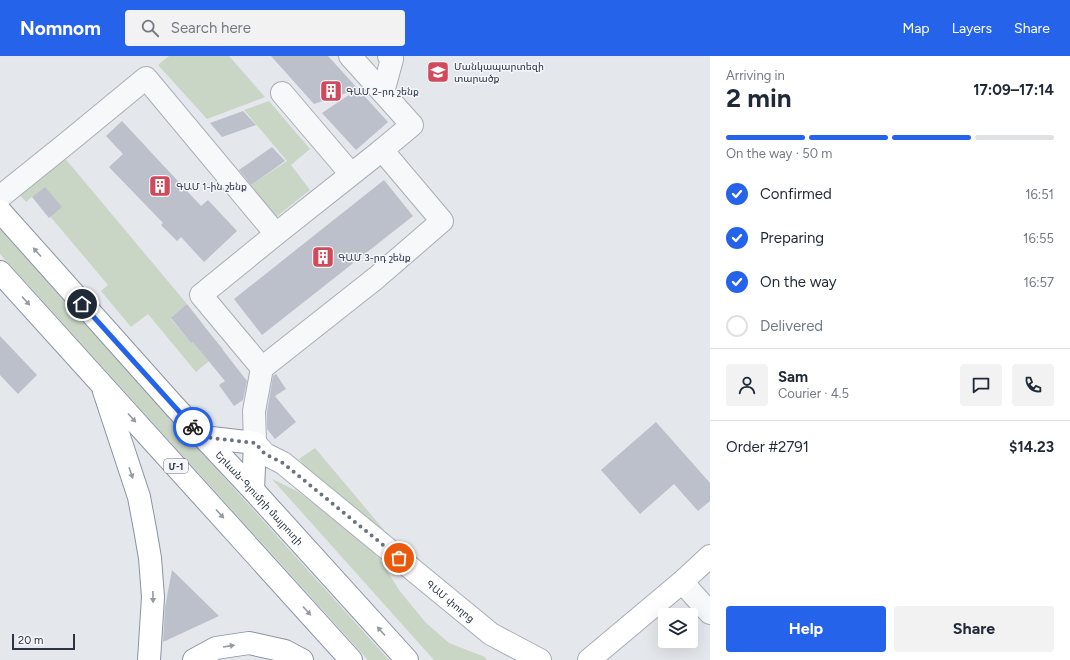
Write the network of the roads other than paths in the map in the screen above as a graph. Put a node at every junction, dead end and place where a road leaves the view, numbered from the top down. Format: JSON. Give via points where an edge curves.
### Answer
{"nodes":[{"id":1,"x":350,"y":56,"type":"edge"},
{"id":2,"x":389,"y":56,"type":"edge"},
{"id":3,"x":383,"y":92,"type":"junction"},
{"id":4,"x":282,"y":93,"type":"dead end"},
{"id":5,"x":382,"y":150,"type":"junction"},
{"id":6,"x":351,"y":174,"type":"junction"},
{"id":7,"x":0,"y":197,"type":"edge"},
{"id":8,"x":0,"y":211,"type":"edge"},
{"id":9,"x":276,"y":234,"type":"junction"},
{"id":10,"x":0,"y":272,"type":"edge"},
{"id":11,"x":262,"y":368,"type":"junction"},
{"id":12,"x":101,"y":382,"type":"junction"},
{"id":13,"x":203,"y":437,"type":"junction"},
{"id":14,"x":255,"y":443,"type":"junction"},
{"id":15,"x":253,"y":490,"type":"junction"},
{"id":16,"x":710,"y":556,"type":"edge"},
{"id":17,"x":682,"y":582,"type":"junction"},
{"id":18,"x":710,"y":613,"type":"edge"},
{"id":19,"x":149,"y":660,"type":"edge"},
{"id":20,"x":194,"y":660,"type":"edge"},
{"id":21,"x":302,"y":660,"type":"edge"},
{"id":22,"x":351,"y":660,"type":"edge"},
{"id":23,"x":407,"y":660,"type":"edge"},
{"id":24,"x":540,"y":660,"type":"edge"},
{"id":25,"x":589,"y":660,"type":"edge"}],
"edges":[{"from":1,"to":3,"type":"street"},
{"from":2,"to":3,"type":"street","via":[[392,59]]},
{"from":3,"to":5,"type":"street","via":[[412,125]]},
{"from":4,"to":6,"type":"street"},
{"from":5,"to":6,"type":"street"},
{"from":5,"to":11,"type":"street","via":[[442,221],[376,278]]},
{"from":6,"to":9,"type":"street"},
{"from":7,"to":9,"type":"street","via":[[146,78]]},
{"from":13,"to":8,"type":"main road","name":"Երևան-Գյումրի մայրուղի","one_way":true},
{"from":9,"to":11,"type":"street","via":[[202,295]]},
{"from":10,"to":12,"type":"main road","number":"Մ-1","one_way":true},
{"from":11,"to":14,"type":"street","via":[[254,411]]},
{"from":12,"to":19,"type":"main road","one_way":true,"via":[[140,497],[146,529],[153,597]]},
{"from":12,"to":22,"type":"main road","number":"Մ-1","one_way":true},
{"from":13,"to":14,"type":"main road"},
{"from":13,"to":15,"type":"main road","name":"Երևան-Գյումրի մայրուղի"},
{"from":14,"to":15,"type":"main road"},
{"from":14,"to":24,"type":"main road","name":"ԳԱՄ փողոց","via":[[265,454],[283,463],[491,634]]},
{"from":23,"to":15,"type":"main road","name":"Երևան-Գյումրի մայրուղի","one_way":true},
{"from":16,"to":17,"type":"main road"},
{"from":17,"to":18,"type":"street"},
{"from":17,"to":25,"type":"main road"},
{"from":20,"to":21,"type":"main road","one_way":true,"via":[[216,648],[248,643],[285,651]]}]}
